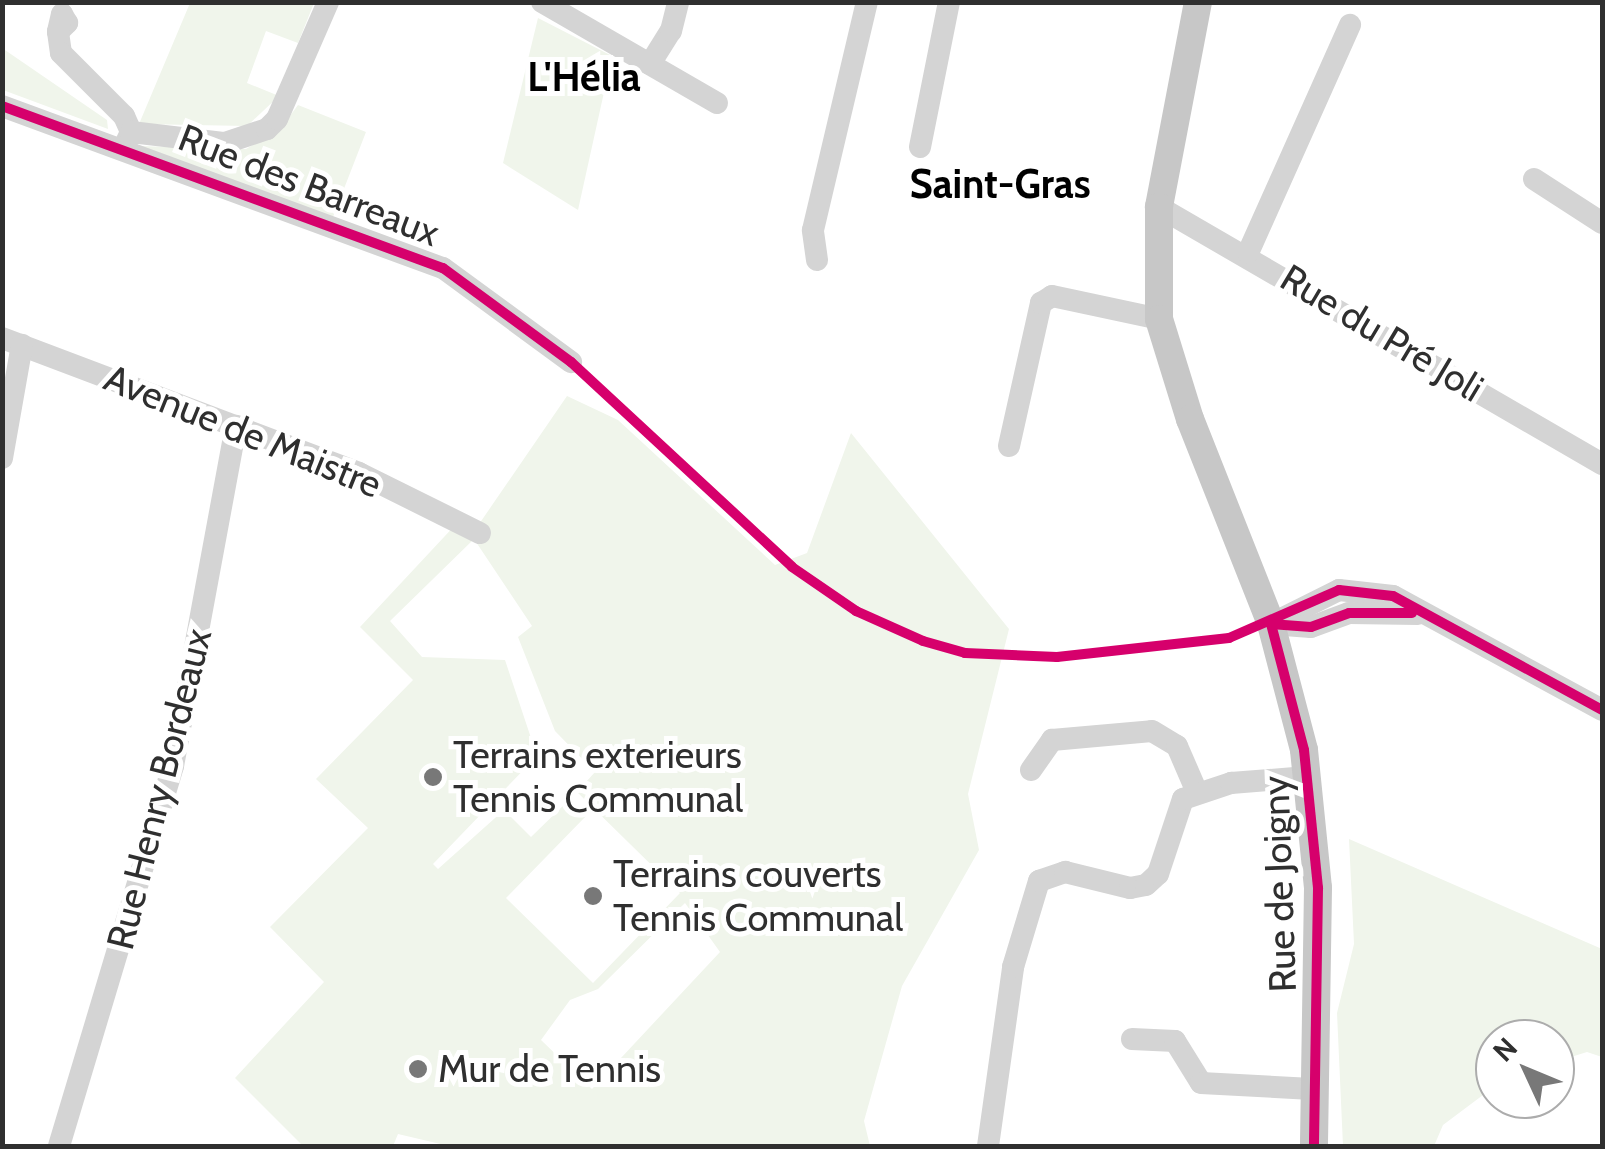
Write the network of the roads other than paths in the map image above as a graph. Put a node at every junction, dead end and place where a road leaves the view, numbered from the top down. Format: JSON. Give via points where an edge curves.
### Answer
{"nodes":[{"id":1,"x":328,"y":2,"type":"edge"},
{"id":2,"x":542,"y":2,"type":"edge"},
{"id":3,"x":678,"y":2,"type":"edge"},
{"id":4,"x":867,"y":2,"type":"edge"},
{"id":5,"x":949,"y":2,"type":"edge"},
{"id":6,"x":1198,"y":2,"type":"edge"},
{"id":7,"x":1350,"y":25,"type":"dead end"},
{"id":8,"x":58,"y":32,"type":"dead end"},
{"id":9,"x":650,"y":64,"type":"junction"},
{"id":10,"x":716,"y":103,"type":"dead end"},
{"id":11,"x":2,"y":106,"type":"edge"},
{"id":12,"x":127,"y":139,"type":"junction"},
{"id":13,"x":920,"y":147,"type":"dead end"},
{"id":14,"x":1534,"y":178,"type":"dead end"},
{"id":15,"x":1159,"y":207,"type":"junction"},
{"id":16,"x":1602,"y":222,"type":"edge"},
{"id":17,"x":1248,"y":253,"type":"junction"},
{"id":18,"x":818,"y":260,"type":"dead end"},
{"id":19,"x":1159,"y":319,"type":"junction"},
{"id":20,"x":12,"y":341,"type":"edge"},
{"id":21,"x":571,"y":362,"type":"dead end"},
{"id":22,"x":236,"y":426,"type":"junction"},
{"id":23,"x":1010,"y":446,"type":"dead end"},
{"id":24,"x":2,"y":458,"type":"edge"},
{"id":25,"x":1602,"y":464,"type":"edge"},
{"id":26,"x":480,"y":533,"type":"dead end"},
{"id":27,"x":1271,"y":624,"type":"junction"},
{"id":28,"x":1602,"y":710,"type":"edge"},
{"id":29,"x":1031,"y":770,"type":"dead end"},
{"id":30,"x":1307,"y":776,"type":"junction"},
{"id":31,"x":1196,"y":790,"type":"junction"},
{"id":32,"x":1132,"y":1039,"type":"dead end"},
{"id":33,"x":1312,"y":1089,"type":"junction"},
{"id":34,"x":59,"y":1146,"type":"edge"},
{"id":35,"x":988,"y":1146,"type":"edge"},
{"id":36,"x":1314,"y":1146,"type":"edge"}],
"edges":[{"from":1,"to":12,"type":"street","via":[[278,119],[267,129],[225,143]]},
{"from":2,"to":9,"type":"street"},
{"from":3,"to":9,"type":"street","via":[[672,30]]},
{"from":4,"to":18,"type":"street","via":[[814,230]]},
{"from":5,"to":13,"type":"street"},
{"from":6,"to":15,"type":"main road","name":"Rue de Joigny"},
{"from":7,"to":17,"type":"street"},
{"from":8,"to":12,"type":"street","via":[[61,53],[124,116]]},
{"from":9,"to":10,"type":"street"},
{"from":11,"to":12,"type":"street","name":"Rue des Barreaux"},
{"from":12,"to":21,"type":"street","name":"Rue des Barreaux","via":[[443,268]]},
{"from":14,"to":16,"type":"street"},
{"from":15,"to":17,"type":"street","name":"Rue du Pré Joli"},
{"from":15,"to":19,"type":"main road","name":"Rue de Joigny"},
{"from":17,"to":25,"type":"street","name":"Rue du Pré Joli"},
{"from":19,"to":23,"type":"street","via":[[1052,296],[1040,304]]},
{"from":19,"to":27,"type":"main road","name":"Rue de Joigny","via":[[1190,419]]},
{"from":20,"to":22,"type":"street","name":"Avenue de Maistre"},
{"from":20,"to":24,"type":"street"},
{"from":22,"to":26,"type":"street","name":"Avenue de Maistre","via":[[359,473]]},
{"from":22,"to":34,"type":"street","name":"Rue Henry Bordeaux","via":[[173,766]]},
{"from":27,"to":28,"type":"street","via":[[1311,627],[1350,613],[1426,614]]},
{"from":27,"to":30,"type":"main road","name":"Rue de Joigny"},
{"from":29,"to":31,"type":"street","via":[[1052,740],[1152,731],[1176,746]]},
{"from":30,"to":31,"type":"street"},
{"from":30,"to":33,"type":"main road","name":"Rue de Joigny","via":[[1318,888]]},
{"from":31,"to":35,"type":"street","via":[[1183,798],[1158,874],[1146,885],[1130,888],[1064,872],[1039,882],[1013,968]]},
{"from":32,"to":33,"type":"street","via":[[1175,1041],[1201,1082]]},
{"from":33,"to":36,"type":"main road","name":"Rue de Joigny"}]}
